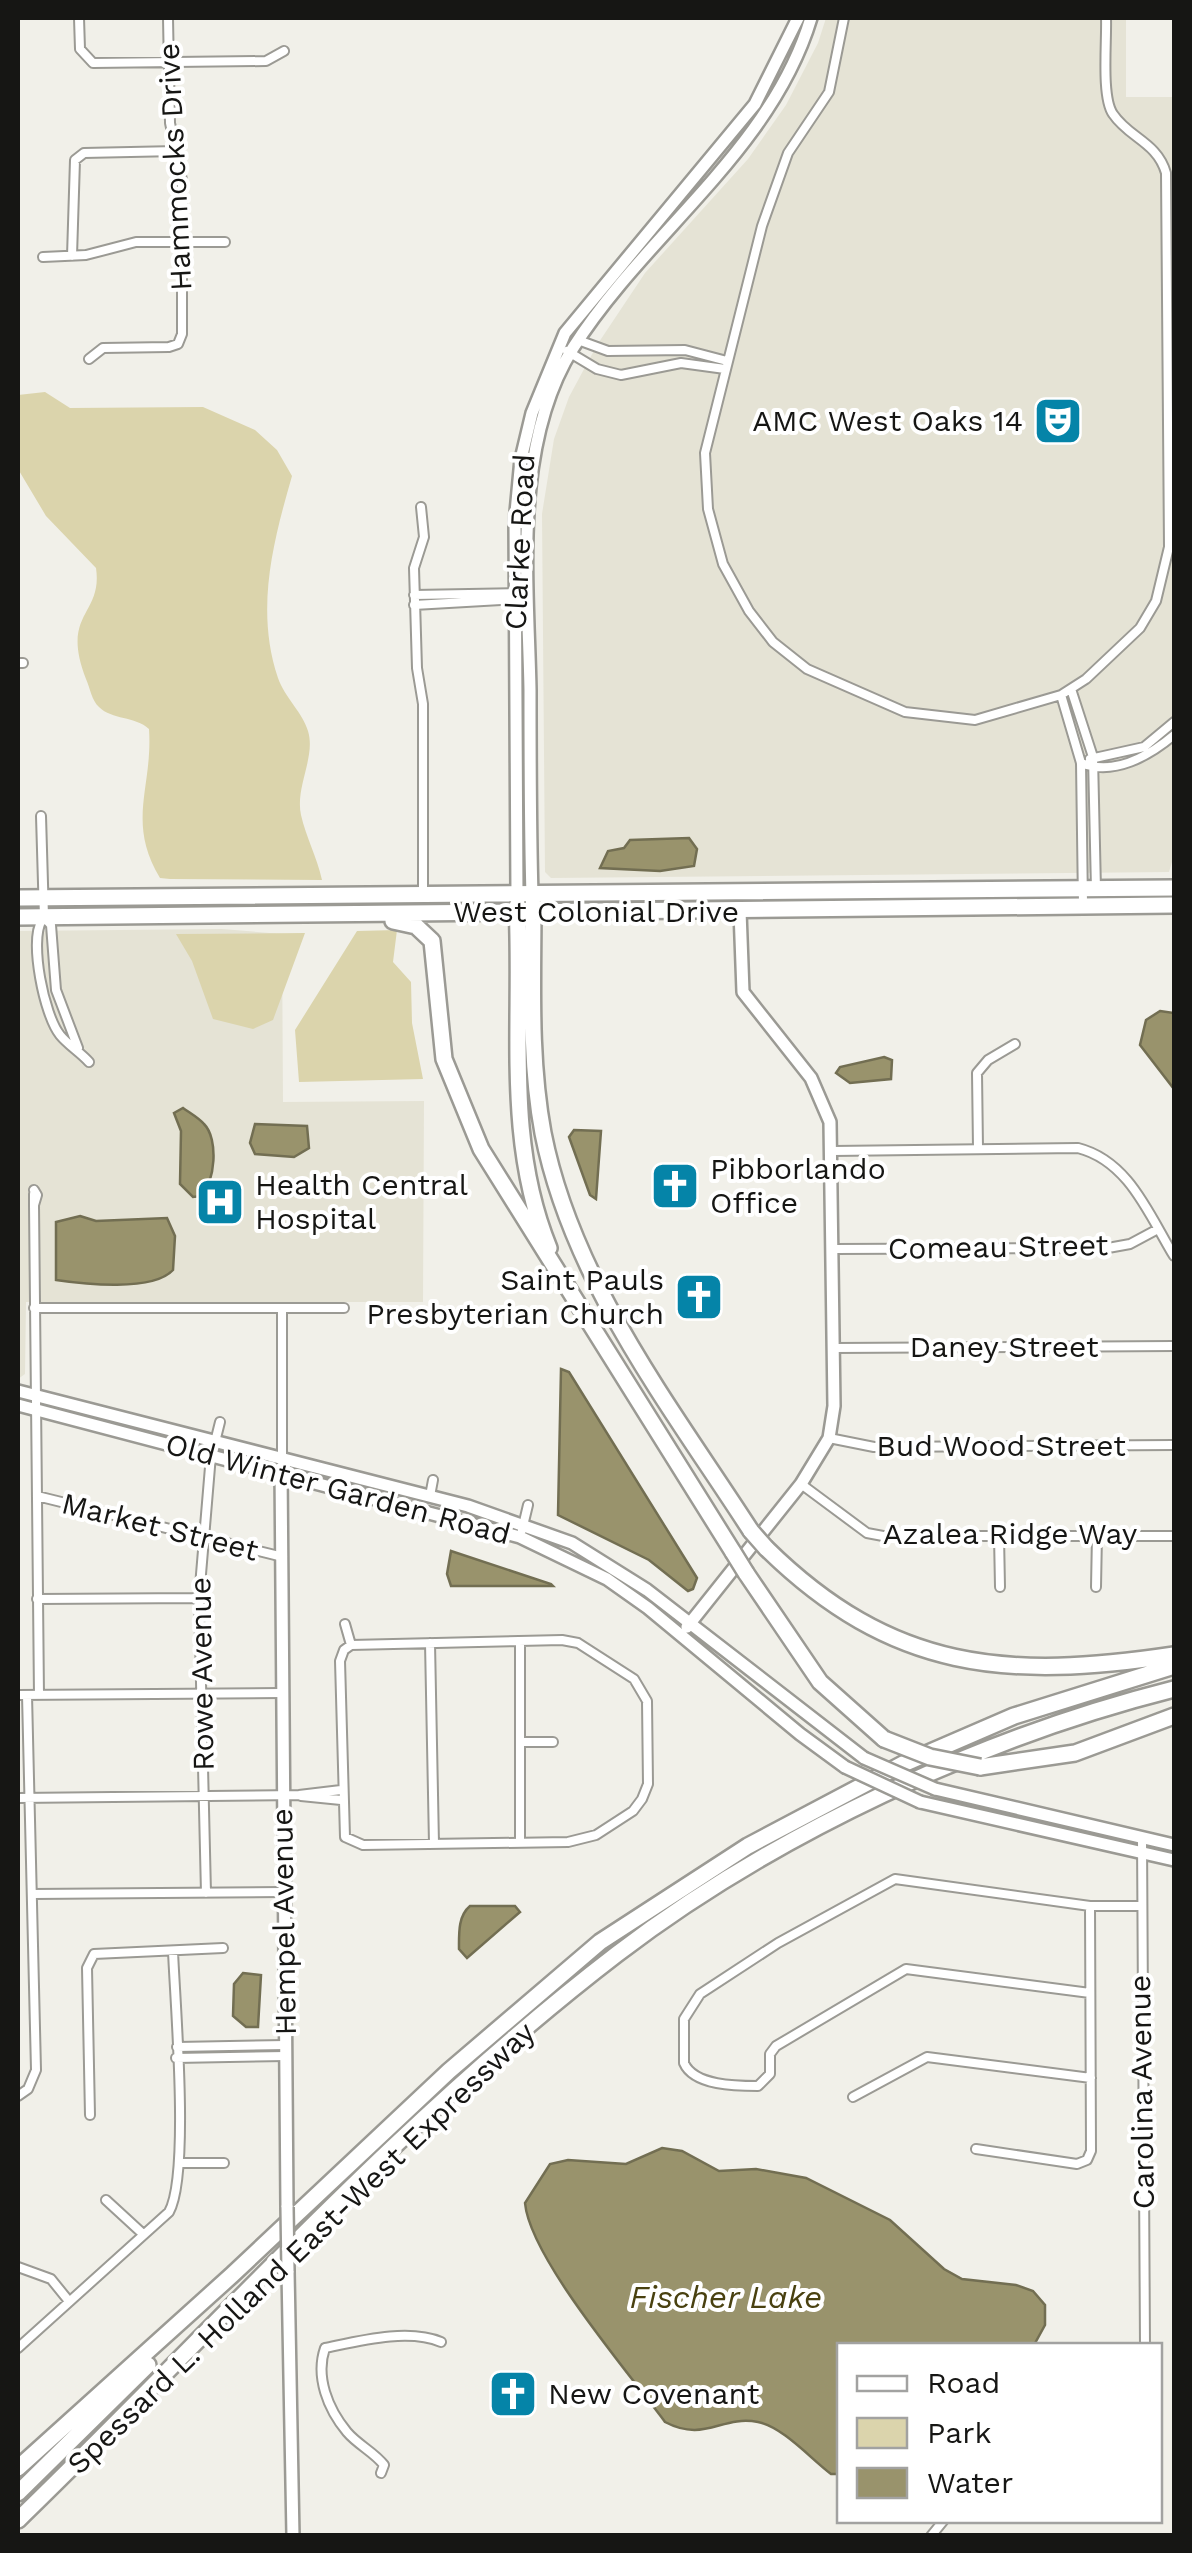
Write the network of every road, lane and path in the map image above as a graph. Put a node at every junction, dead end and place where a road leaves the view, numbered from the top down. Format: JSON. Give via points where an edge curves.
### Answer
{"nodes":[{"id":1,"x":78,"y":18,"type":"edge"},
{"id":2,"x":168,"y":18,"type":"edge"},
{"id":3,"x":798,"y":18,"type":"edge"},
{"id":4,"x":811,"y":18,"type":"edge"},
{"id":5,"x":844,"y":18,"type":"edge"},
{"id":6,"x":1106,"y":18,"type":"edge"},
{"id":7,"x":284,"y":51,"type":"dead end"},
{"id":8,"x":169,"y":62,"type":"junction"},
{"id":9,"x":177,"y":151,"type":"junction"},
{"id":10,"x":180,"y":242,"type":"junction"},
{"id":11,"x":225,"y":242,"type":"dead end"},
{"id":12,"x":42,"y":256,"type":"dead end"},
{"id":13,"x":72,"y":256,"type":"junction"},
{"id":14,"x":565,"y":333,"type":"junction"},
{"id":15,"x":578,"y":340,"type":"junction"},
{"id":16,"x":564,"y":350,"type":"junction"},
{"id":17,"x":89,"y":359,"type":"dead end"},
{"id":18,"x":726,"y":365,"type":"junction"},
{"id":19,"x":421,"y":507,"type":"dead end"},
{"id":20,"x":520,"y":596,"type":"junction"},
{"id":21,"x":414,"y":600,"type":"junction"},
{"id":22,"x":1070,"y":689,"type":"junction"},
{"id":23,"x":1061,"y":695,"type":"junction"},
{"id":24,"x":1174,"y":722,"type":"edge"},
{"id":25,"x":1174,"y":735,"type":"edge"},
{"id":26,"x":1094,"y":757,"type":"junction"},
{"id":27,"x":1081,"y":763,"type":"junction"},
{"id":28,"x":1094,"y":768,"type":"junction"},
{"id":29,"x":41,"y":816,"type":"dead end"},
{"id":30,"x":1174,"y":888,"type":"edge"},
{"id":31,"x":424,"y":895,"type":"junction"},
{"id":32,"x":524,"y":895,"type":"junction"},
{"id":33,"x":1090,"y":897,"type":"junction"},
{"id":34,"x":18,"y":898,"type":"edge"},
{"id":35,"x":44,"y":898,"type":"junction"},
{"id":36,"x":739,"y":903,"type":"junction"},
{"id":37,"x":1174,"y":906,"type":"edge"},
{"id":38,"x":525,"y":913,"type":"junction"},
{"id":39,"x":345,"y":914,"type":"junction"},
{"id":40,"x":44,"y":916,"type":"junction"},
{"id":41,"x":18,"y":917,"type":"edge"},
{"id":42,"x":1016,"y":1044,"type":"dead end"},
{"id":43,"x":78,"y":1048,"type":"junction"},
{"id":44,"x":89,"y":1062,"type":"dead end"},
{"id":45,"x":978,"y":1148,"type":"junction"},
{"id":46,"x":833,"y":1151,"type":"junction"},
{"id":47,"x":34,"y":1192,"type":"dead end"},
{"id":48,"x":1158,"y":1230,"type":"junction"},
{"id":49,"x":834,"y":1250,"type":"junction"},
{"id":50,"x":1174,"y":1256,"type":"edge"},
{"id":51,"x":563,"y":1279,"type":"junction"},
{"id":52,"x":34,"y":1308,"type":"junction"},
{"id":53,"x":282,"y":1308,"type":"junction"},
{"id":54,"x":344,"y":1308,"type":"dead end"},
{"id":55,"x":1174,"y":1346,"type":"edge"},
{"id":56,"x":834,"y":1348,"type":"junction"},
{"id":57,"x":18,"y":1391,"type":"edge"},
{"id":58,"x":33,"y":1395,"type":"junction"},
{"id":59,"x":18,"y":1406,"type":"edge"},
{"id":60,"x":34,"y":1410,"type":"junction"},
{"id":61,"x":220,"y":1422,"type":"dead end"},
{"id":62,"x":829,"y":1438,"type":"junction"},
{"id":63,"x":215,"y":1442,"type":"junction"},
{"id":64,"x":1174,"y":1445,"type":"edge"},
{"id":65,"x":211,"y":1455,"type":"junction"},
{"id":66,"x":282,"y":1458,"type":"junction"},
{"id":67,"x":281,"y":1472,"type":"junction"},
{"id":68,"x":432,"y":1480,"type":"dead end"},
{"id":69,"x":801,"y":1484,"type":"junction"},
{"id":70,"x":37,"y":1496,"type":"junction"},
{"id":71,"x":430,"y":1496,"type":"junction"},
{"id":72,"x":528,"y":1505,"type":"dead end"},
{"id":73,"x":524,"y":1523,"type":"junction"},
{"id":74,"x":1097,"y":1535,"type":"junction"},
{"id":75,"x":999,"y":1536,"type":"junction"},
{"id":76,"x":1174,"y":1536,"type":"edge"},
{"id":77,"x":201,"y":1537,"type":"junction"},
{"id":78,"x":520,"y":1537,"type":"junction"},
{"id":79,"x":283,"y":1557,"type":"junction"},
{"id":80,"x":1096,"y":1586,"type":"dead end"},
{"id":81,"x":1000,"y":1587,"type":"dead end"},
{"id":82,"x":199,"y":1598,"type":"junction"},
{"id":83,"x":37,"y":1599,"type":"junction"},
{"id":84,"x":346,"y":1624,"type":"dead end"},
{"id":85,"x":685,"y":1629,"type":"junction"},
{"id":86,"x":520,"y":1641,"type":"junction"},
{"id":87,"x":430,"y":1644,"type":"junction"},
{"id":88,"x":351,"y":1646,"type":"junction"},
{"id":89,"x":1174,"y":1655,"type":"edge"},
{"id":90,"x":1174,"y":1666,"type":"edge"},
{"id":91,"x":1174,"y":1689,"type":"edge"},
{"id":92,"x":281,"y":1693,"type":"junction"},
{"id":93,"x":202,"y":1694,"type":"junction"},
{"id":94,"x":22,"y":1695,"type":"edge"},
{"id":95,"x":39,"y":1695,"type":"junction"},
{"id":96,"x":1174,"y":1716,"type":"edge"},
{"id":97,"x":520,"y":1742,"type":"junction"},
{"id":98,"x":554,"y":1742,"type":"dead end"},
{"id":99,"x":341,"y":1790,"type":"junction"},
{"id":100,"x":204,"y":1795,"type":"junction"},
{"id":101,"x":283,"y":1795,"type":"junction"},
{"id":102,"x":299,"y":1795,"type":"junction"},
{"id":103,"x":30,"y":1797,"type":"junction"},
{"id":104,"x":18,"y":1798,"type":"edge"},
{"id":105,"x":341,"y":1800,"type":"junction"},
{"id":106,"x":1142,"y":1838,"type":"junction"},
{"id":107,"x":520,"y":1842,"type":"junction"},
{"id":108,"x":434,"y":1844,"type":"junction"},
{"id":109,"x":1174,"y":1845,"type":"edge"},
{"id":110,"x":1141,"y":1854,"type":"junction"},
{"id":111,"x":1174,"y":1860,"type":"edge"},
{"id":112,"x":284,"y":1892,"type":"junction"},
{"id":113,"x":206,"y":1893,"type":"junction"},
{"id":114,"x":32,"y":1894,"type":"junction"},
{"id":115,"x":1090,"y":1906,"type":"junction"},
{"id":116,"x":1140,"y":1906,"type":"junction"},
{"id":117,"x":223,"y":1948,"type":"dead end"},
{"id":118,"x":173,"y":1951,"type":"junction"},
{"id":119,"x":1090,"y":1993,"type":"junction"},
{"id":120,"x":286,"y":2051,"type":"junction"},
{"id":121,"x":177,"y":2052,"type":"junction"},
{"id":122,"x":1090,"y":2078,"type":"junction"},
{"id":123,"x":18,"y":2096,"type":"edge"},
{"id":124,"x":853,"y":2098,"type":"dead end"},
{"id":125,"x":90,"y":2115,"type":"dead end"},
{"id":126,"x":976,"y":2149,"type":"dead end"},
{"id":127,"x":224,"y":2162,"type":"dead end"},
{"id":128,"x":180,"y":2163,"type":"junction"},
{"id":129,"x":106,"y":2200,"type":"dead end"},
{"id":130,"x":143,"y":2234,"type":"junction"},
{"id":131,"x":18,"y":2267,"type":"edge"},
{"id":132,"x":232,"y":2275,"type":"junction"},
{"id":133,"x":68,"y":2300,"type":"junction"},
{"id":134,"x":441,"y":2342,"type":"dead end"},
{"id":135,"x":1145,"y":2343,"type":"edge"},
{"id":136,"x":18,"y":2348,"type":"edge"},
{"id":137,"x":18,"y":2468,"type":"edge"},
{"id":138,"x":381,"y":2473,"type":"dead end"},
{"id":139,"x":18,"y":2493,"type":"edge"},
{"id":140,"x":18,"y":2520,"type":"edge"},
{"id":141,"x":293,"y":2536,"type":"edge"}],
"edges":[{"from":1,"to":8,"type":"street","via":[[86,59]]},
{"from":2,"to":8,"type":"street","name":"Hammocks Drive"},
{"from":3,"to":14,"type":"street","name":"Clarke Road","via":[[755,104]]},
{"from":4,"to":15,"type":"street","name":"Clarke Road","via":[[787,75],[746,139]]},
{"from":5,"to":18,"type":"street","via":[[828,92],[788,153],[762,226]]},
{"from":6,"to":22,"type":"street","via":[[1107,101],[1114,116],[1152,146],[1166,173],[1169,547],[1156,601],[1140,628]]},
{"from":7,"to":8,"type":"street","via":[[266,62]]},
{"from":8,"to":9,"type":"street","name":"Hammocks Drive"},
{"from":9,"to":10,"type":"street","name":"Hammocks Drive"},
{"from":9,"to":13,"type":"street","via":[[84,153],[75,160]]},
{"from":10,"to":11,"type":"street"},
{"from":10,"to":13,"type":"street","via":[[136,242]]},
{"from":10,"to":17,"type":"street","name":"Hammocks Drive","via":[[178,344],[104,348]]},
{"from":12,"to":13,"type":"street"},
{"from":14,"to":15,"type":"street"},
{"from":14,"to":16,"type":"street","name":"Clarke Road"},
{"from":15,"to":16,"type":"street","name":"Clarke Road"},
{"from":15,"to":18,"type":"street","via":[[608,351],[685,350]]},
{"from":16,"to":18,"type":"street","via":[[621,375],[682,363]]},
{"from":16,"to":20,"type":"street","name":"Clarke Road","via":[[532,413],[521,459]]},
{"from":18,"to":23,"type":"street","via":[[704,453],[708,508],[723,564],[773,642],[807,669],[923,716],[975,720]]},
{"from":19,"to":21,"type":"street","via":[[424,537],[414,568]]},
{"from":20,"to":21,"type":"street"},
{"from":20,"to":32,"type":"street","name":"Clarke Road"},
{"from":21,"to":31,"type":"street","via":[[423,704]]},
{"from":22,"to":23,"type":"street"},
{"from":22,"to":26,"type":"street"},
{"from":23,"to":27,"type":"street"},
{"from":24,"to":26,"type":"street","via":[[1144,747]]},
{"from":25,"to":28,"type":"street","via":[[1142,758]]},
{"from":26,"to":27,"type":"street"},
{"from":26,"to":28,"type":"street"},
{"from":27,"to":28,"type":"street"},
{"from":27,"to":33,"type":"street"},
{"from":28,"to":33,"type":"street"},
{"from":29,"to":35,"type":"street"},
{"from":30,"to":33,"type":"highway","name":"West Colonial Drive"},
{"from":31,"to":32,"type":"highway","name":"West Colonial Drive"},
{"from":31,"to":35,"type":"highway","name":"West Colonial Drive"},
{"from":32,"to":36,"type":"highway","name":"West Colonial Drive"},
{"from":32,"to":38,"type":"highway","name":"Clarke Road"},
{"from":33,"to":36,"type":"highway","name":"West Colonial Drive"},
{"from":33,"to":36,"type":"highway","name":"West Colonial Drive","via":[[765,894]]},
{"from":33,"to":37,"type":"highway","name":"West Colonial Drive"},
{"from":34,"to":35,"type":"highway","name":"West Colonial Drive"},
{"from":35,"to":40,"type":"street"},
{"from":36,"to":38,"type":"highway","name":"West Colonial Drive","via":[[711,911]]},
{"from":36,"to":46,"type":"street","via":[[743,992],[812,1078],[830,1122]]},
{"from":38,"to":39,"type":"highway","name":"West Colonial Drive"},
{"from":38,"to":51,"type":"highway","via":[[522,1150],[534,1205]]},
{"from":38,"to":89,"type":"highway","bridge":true,"via":[[543,1131],[566,1214],[631,1344],[751,1531],[814,1591],[854,1618],[937,1653],[1060,1669]]},
{"from":39,"to":40,"type":"highway","name":"West Colonial Drive"},
{"from":39,"to":51,"type":"highway","via":[[412,924],[430,937],[438,1030],[460,1108]]},
{"from":40,"to":41,"type":"highway","name":"West Colonial Drive"},
{"from":40,"to":43,"type":"street","via":[[52,925],[56,990]]},
{"from":40,"to":43,"type":"street","via":[[38,925],[43,993],[60,1036]]},
{"from":42,"to":45,"type":"street","via":[[978,1072]]},
{"from":43,"to":44,"type":"street"},
{"from":45,"to":46,"type":"street"},
{"from":45,"to":48,"type":"street","via":[[1098,1153],[1128,1180]]},
{"from":46,"to":49,"type":"street"},
{"from":47,"to":52,"type":"street"},
{"from":48,"to":49,"type":"street","name":"Comeau Street","via":[[1108,1248]]},
{"from":48,"to":50,"type":"street"},
{"from":49,"to":56,"type":"street"},
{"from":51,"to":96,"type":"highway","bridge":true,"via":[[820,1682],[884,1738],[980,1767],[1075,1754]]},
{"from":52,"to":53,"type":"street"},
{"from":52,"to":58,"type":"street"},
{"from":53,"to":54,"type":"street"},
{"from":53,"to":66,"type":"street","name":"Hempel Avenue"},
{"from":55,"to":56,"type":"street","name":"Daney Street"},
{"from":56,"to":62,"type":"street"},
{"from":57,"to":58,"type":"street","name":"Old Winter Garden Road"},
{"from":58,"to":60,"type":"street"},
{"from":58,"to":63,"type":"street","name":"Old Winter Garden Road"},
{"from":59,"to":60,"type":"street","name":"Old Winter Garden Road"},
{"from":60,"to":65,"type":"street","name":"Old Winter Garden Road"},
{"from":60,"to":70,"type":"street"},
{"from":61,"to":63,"type":"street"},
{"from":62,"to":64,"type":"street","name":"Bud Wood Street","via":[[874,1447]]},
{"from":62,"to":69,"type":"street"},
{"from":63,"to":66,"type":"street","name":"Old Winter Garden Road"},
{"from":65,"to":67,"type":"street","name":"Old Winter Garden Road"},
{"from":65,"to":77,"type":"street","name":"Rowe Avenue"},
{"from":66,"to":67,"type":"street","name":"Hempel Avenue"},
{"from":66,"to":71,"type":"street","name":"Old Winter Garden Road"},
{"from":67,"to":78,"type":"street","name":"Old Winter Garden Road"},
{"from":67,"to":79,"type":"street","name":"Hempel Avenue"},
{"from":68,"to":71,"type":"street"},
{"from":69,"to":75,"type":"street","name":"Azalea Ridge Way","via":[[867,1533]]},
{"from":69,"to":85,"type":"street"},
{"from":70,"to":77,"type":"street","name":"Market Street"},
{"from":70,"to":83,"type":"street"},
{"from":71,"to":73,"type":"street","name":"Old Winter Garden Road"},
{"from":72,"to":73,"type":"street"},
{"from":73,"to":78,"type":"street"},
{"from":73,"to":85,"type":"street","name":"Old Winter Garden Road","via":[[612,1566]]},
{"from":74,"to":75,"type":"street","name":"Azalea Ridge Way"},
{"from":74,"to":76,"type":"street","name":"Azalea Ridge Way"},
{"from":74,"to":80,"type":"street"},
{"from":75,"to":81,"type":"street"},
{"from":77,"to":79,"type":"street","name":"Market Street"},
{"from":77,"to":82,"type":"street","name":"Rowe Avenue"},
{"from":78,"to":85,"type":"street","name":"Old Winter Garden Road","via":[[607,1579]]},
{"from":79,"to":92,"type":"street","name":"Hempel Avenue"},
{"from":82,"to":83,"type":"street"},
{"from":82,"to":93,"type":"street","name":"Rowe Avenue"},
{"from":83,"to":95,"type":"street"},
{"from":84,"to":88,"type":"street"},
{"from":85,"to":106,"type":"street","name":"Old Winter Garden Road","bridge":true,"via":[[864,1758],[935,1789]]},
{"from":85,"to":110,"type":"street","name":"Old Winter Garden Road","bridge":true,"via":[[845,1767],[920,1802]]},
{"from":86,"to":87,"type":"street"},
{"from":86,"to":97,"type":"street"},
{"from":86,"to":107,"type":"street","via":[[578,1643],[634,1679],[646,1700],[648,1784],[632,1811],[596,1834],[568,1842]]},
{"from":87,"to":88,"type":"street"},
{"from":87,"to":108,"type":"street"},
{"from":88,"to":99,"type":"street","via":[[340,1661]]},
{"from":90,"to":132,"type":"highway","name":"Spessard L. Holland East-West Expressway","via":[[944,1745],[676,1891],[600,1942],[493,2032]]},
{"from":91,"to":140,"type":"highway","name":"Spessard L. Holland East-West Expressway","via":[[1035,1733],[879,1798],[719,1886],[619,1953],[461,2086]]},
{"from":92,"to":93,"type":"street"},
{"from":92,"to":101,"type":"street","name":"Hempel Avenue"},
{"from":93,"to":95,"type":"street"},
{"from":93,"to":100,"type":"street","name":"Rowe Avenue"},
{"from":94,"to":95,"type":"street"},
{"from":94,"to":103,"type":"street"},
{"from":97,"to":98,"type":"street"},
{"from":97,"to":107,"type":"street"},
{"from":99,"to":102,"type":"street"},
{"from":99,"to":105,"type":"street"},
{"from":100,"to":101,"type":"street"},
{"from":100,"to":103,"type":"street"},
{"from":100,"to":113,"type":"street","name":"Rowe Avenue"},
{"from":101,"to":102,"type":"street"},
{"from":101,"to":112,"type":"street","name":"Hempel Avenue"},
{"from":102,"to":105,"type":"street"},
{"from":103,"to":104,"type":"street"},
{"from":103,"to":114,"type":"street"},
{"from":105,"to":108,"type":"street","via":[[343,1828],[352,1843]]},
{"from":106,"to":109,"type":"street","name":"Old Winter Garden Road"},
{"from":106,"to":110,"type":"street","name":"Carolina Avenue"},
{"from":107,"to":108,"type":"street"},
{"from":110,"to":111,"type":"street","name":"Old Winter Garden Road"},
{"from":110,"to":116,"type":"street","name":"Carolina Avenue"},
{"from":112,"to":113,"type":"street"},
{"from":112,"to":120,"type":"street","name":"Hempel Avenue"},
{"from":113,"to":114,"type":"street"},
{"from":114,"to":123,"type":"street","via":[[36,2070]]},
{"from":115,"to":116,"type":"street"},
{"from":115,"to":119,"type":"street"},
{"from":115,"to":119,"type":"street","via":[[895,1879],[700,1994],[684,2019],[684,2062],[695,2075],[758,2086],[770,2074],[776,2046],[906,1970]]},
{"from":116,"to":135,"type":"street","name":"Carolina Avenue"},
{"from":117,"to":118,"type":"street"},
{"from":118,"to":121,"type":"street"},
{"from":118,"to":125,"type":"street","via":[[104,1951],[88,1961]]},
{"from":119,"to":122,"type":"street"},
{"from":120,"to":121,"type":"street"},
{"from":120,"to":141,"type":"street","name":"Hempel Avenue","bridge":true},
{"from":121,"to":128,"type":"street"},
{"from":122,"to":124,"type":"street","via":[[927,2057]]},
{"from":122,"to":126,"type":"street","via":[[1087,2160]]},
{"from":127,"to":128,"type":"street"},
{"from":128,"to":130,"type":"street","via":[[176,2200]]},
{"from":129,"to":130,"type":"street"},
{"from":130,"to":133,"type":"street"},
{"from":131,"to":133,"type":"street","via":[[51,2278]]},
{"from":132,"to":137,"type":"highway"},
{"from":132,"to":139,"type":"highway"},
{"from":133,"to":136,"type":"street"},
{"from":134,"to":138,"type":"street","via":[[428,2336],[325,2348],[320,2375],[326,2397],[347,2432],[384,2465]]}]}
